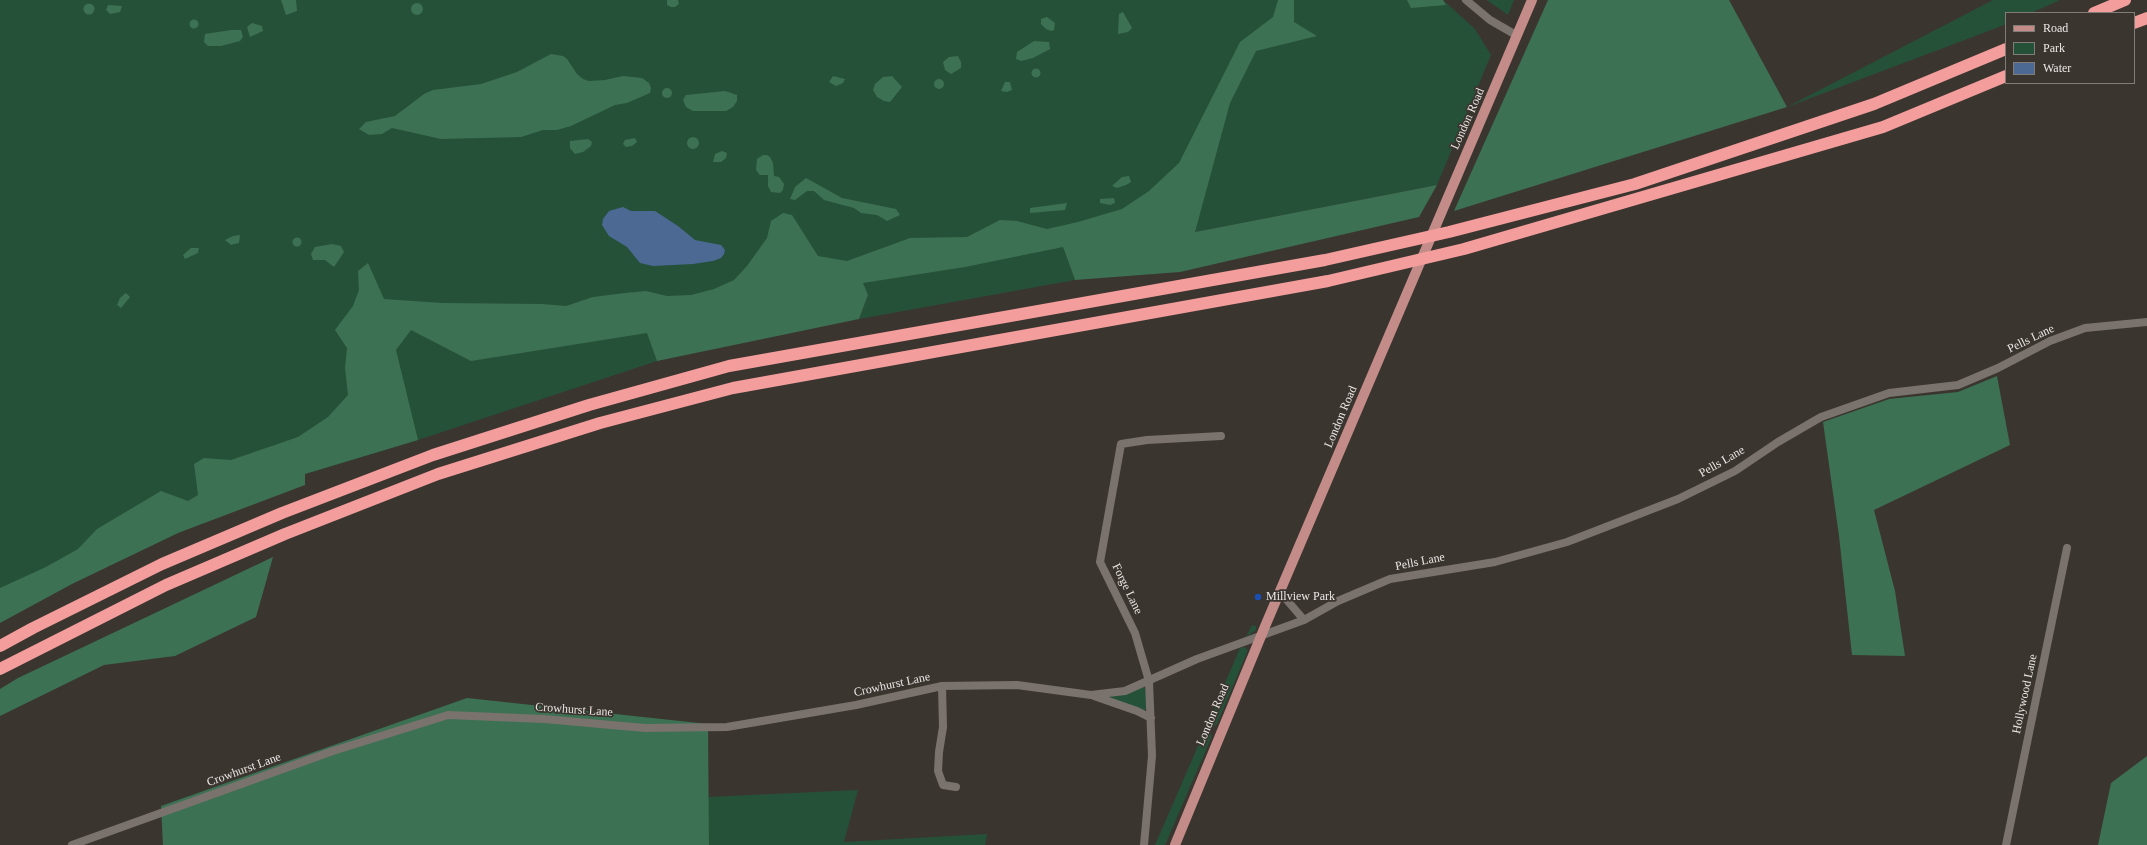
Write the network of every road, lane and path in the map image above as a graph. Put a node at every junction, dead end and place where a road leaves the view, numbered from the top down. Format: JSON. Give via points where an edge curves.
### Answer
{"nodes":[{"id":1,"x":1466,"y":0,"type":"edge"},
{"id":2,"x":1532,"y":0,"type":"edge"},
{"id":3,"x":2125,"y":0,"type":"edge"},
{"id":4,"x":2096,"y":12,"type":"edge"},
{"id":5,"x":2147,"y":18,"type":"edge"},
{"id":6,"x":2135,"y":23,"type":"edge"},
{"id":7,"x":1516,"y":35,"type":"junction"},
{"id":8,"x":2005,"y":49,"type":"edge"},
{"id":9,"x":2005,"y":76,"type":"edge"},
{"id":10,"x":2147,"y":322,"type":"edge"},
{"id":11,"x":1222,"y":436,"type":"dead end"},
{"id":12,"x":2067,"y":548,"type":"dead end"},
{"id":13,"x":1280,"y":592,"type":"junction"},
{"id":14,"x":1304,"y":620,"type":"junction"},
{"id":15,"x":1261,"y":636,"type":"junction"},
{"id":16,"x":0,"y":646,"type":"edge"},
{"id":17,"x":0,"y":669,"type":"edge"},
{"id":18,"x":1149,"y":681,"type":"junction"},
{"id":19,"x":942,"y":686,"type":"junction"},
{"id":20,"x":1092,"y":695,"type":"junction"},
{"id":21,"x":1151,"y":718,"type":"junction"},
{"id":22,"x":956,"y":787,"type":"dead end"},
{"id":23,"x":72,"y":845,"type":"edge"},
{"id":24,"x":1144,"y":845,"type":"edge"},
{"id":25,"x":1175,"y":845,"type":"edge"},
{"id":26,"x":2006,"y":845,"type":"edge"}],
"edges":[{"from":1,"to":7,"type":"street","via":[[1490,20]]},
{"from":2,"to":7,"type":"main road","name":"London Road"},
{"from":3,"to":4,"type":"highway"},
{"from":5,"to":6,"type":"highway"},
{"from":7,"to":13,"type":"main road","name":"London Road"},
{"from":8,"to":16,"type":"highway","via":[[1874,104],[1635,184],[1414,241],[1325,260],[729,366],[589,405],[433,456],[282,513],[162,564]]},
{"from":9,"to":17,"type":"highway","via":[[1883,127],[1648,197],[1404,264],[1328,281],[733,388],[600,424],[438,474],[285,534],[166,585]]},
{"from":10,"to":14,"type":"street","name":"Pells Lane","via":[[2084,328],[1958,385],[1889,393],[1876,397],[1821,417],[1735,471],[1678,499],[1567,542],[1495,562],[1390,580],[1338,600]]},
{"from":11,"to":18,"type":"street","name":"Forge Lane","via":[[1121,444],[1100,562],[1135,633]]},
{"from":12,"to":26,"type":"street","name":"Hollywood Lane"},
{"from":13,"to":14,"type":"street"},
{"from":13,"to":15,"type":"main road","name":"London Road"},
{"from":14,"to":15,"type":"street","name":"Pells Lane"},
{"from":15,"to":18,"type":"street","name":"Crowhurst Lane","via":[[1197,659]]},
{"from":15,"to":25,"type":"main road","name":"London Road"},
{"from":18,"to":20,"type":"street","name":"Crowhurst Lane","via":[[1125,691]]},
{"from":18,"to":21,"type":"street","name":"Forge Lane"},
{"from":19,"to":20,"type":"street","name":"Crowhurst Lane","via":[[1017,685]]},
{"from":19,"to":22,"type":"street","via":[[944,727],[938,771],[943,785]]},
{"from":19,"to":23,"type":"street","name":"Crowhurst Lane","via":[[856,705],[727,727],[645,728],[544,719],[448,715],[333,751]]},
{"from":20,"to":21,"type":"street","name":"Crowhurst Lane"},
{"from":21,"to":24,"type":"street","name":"Forge Lane","via":[[1152,769]]}]}
